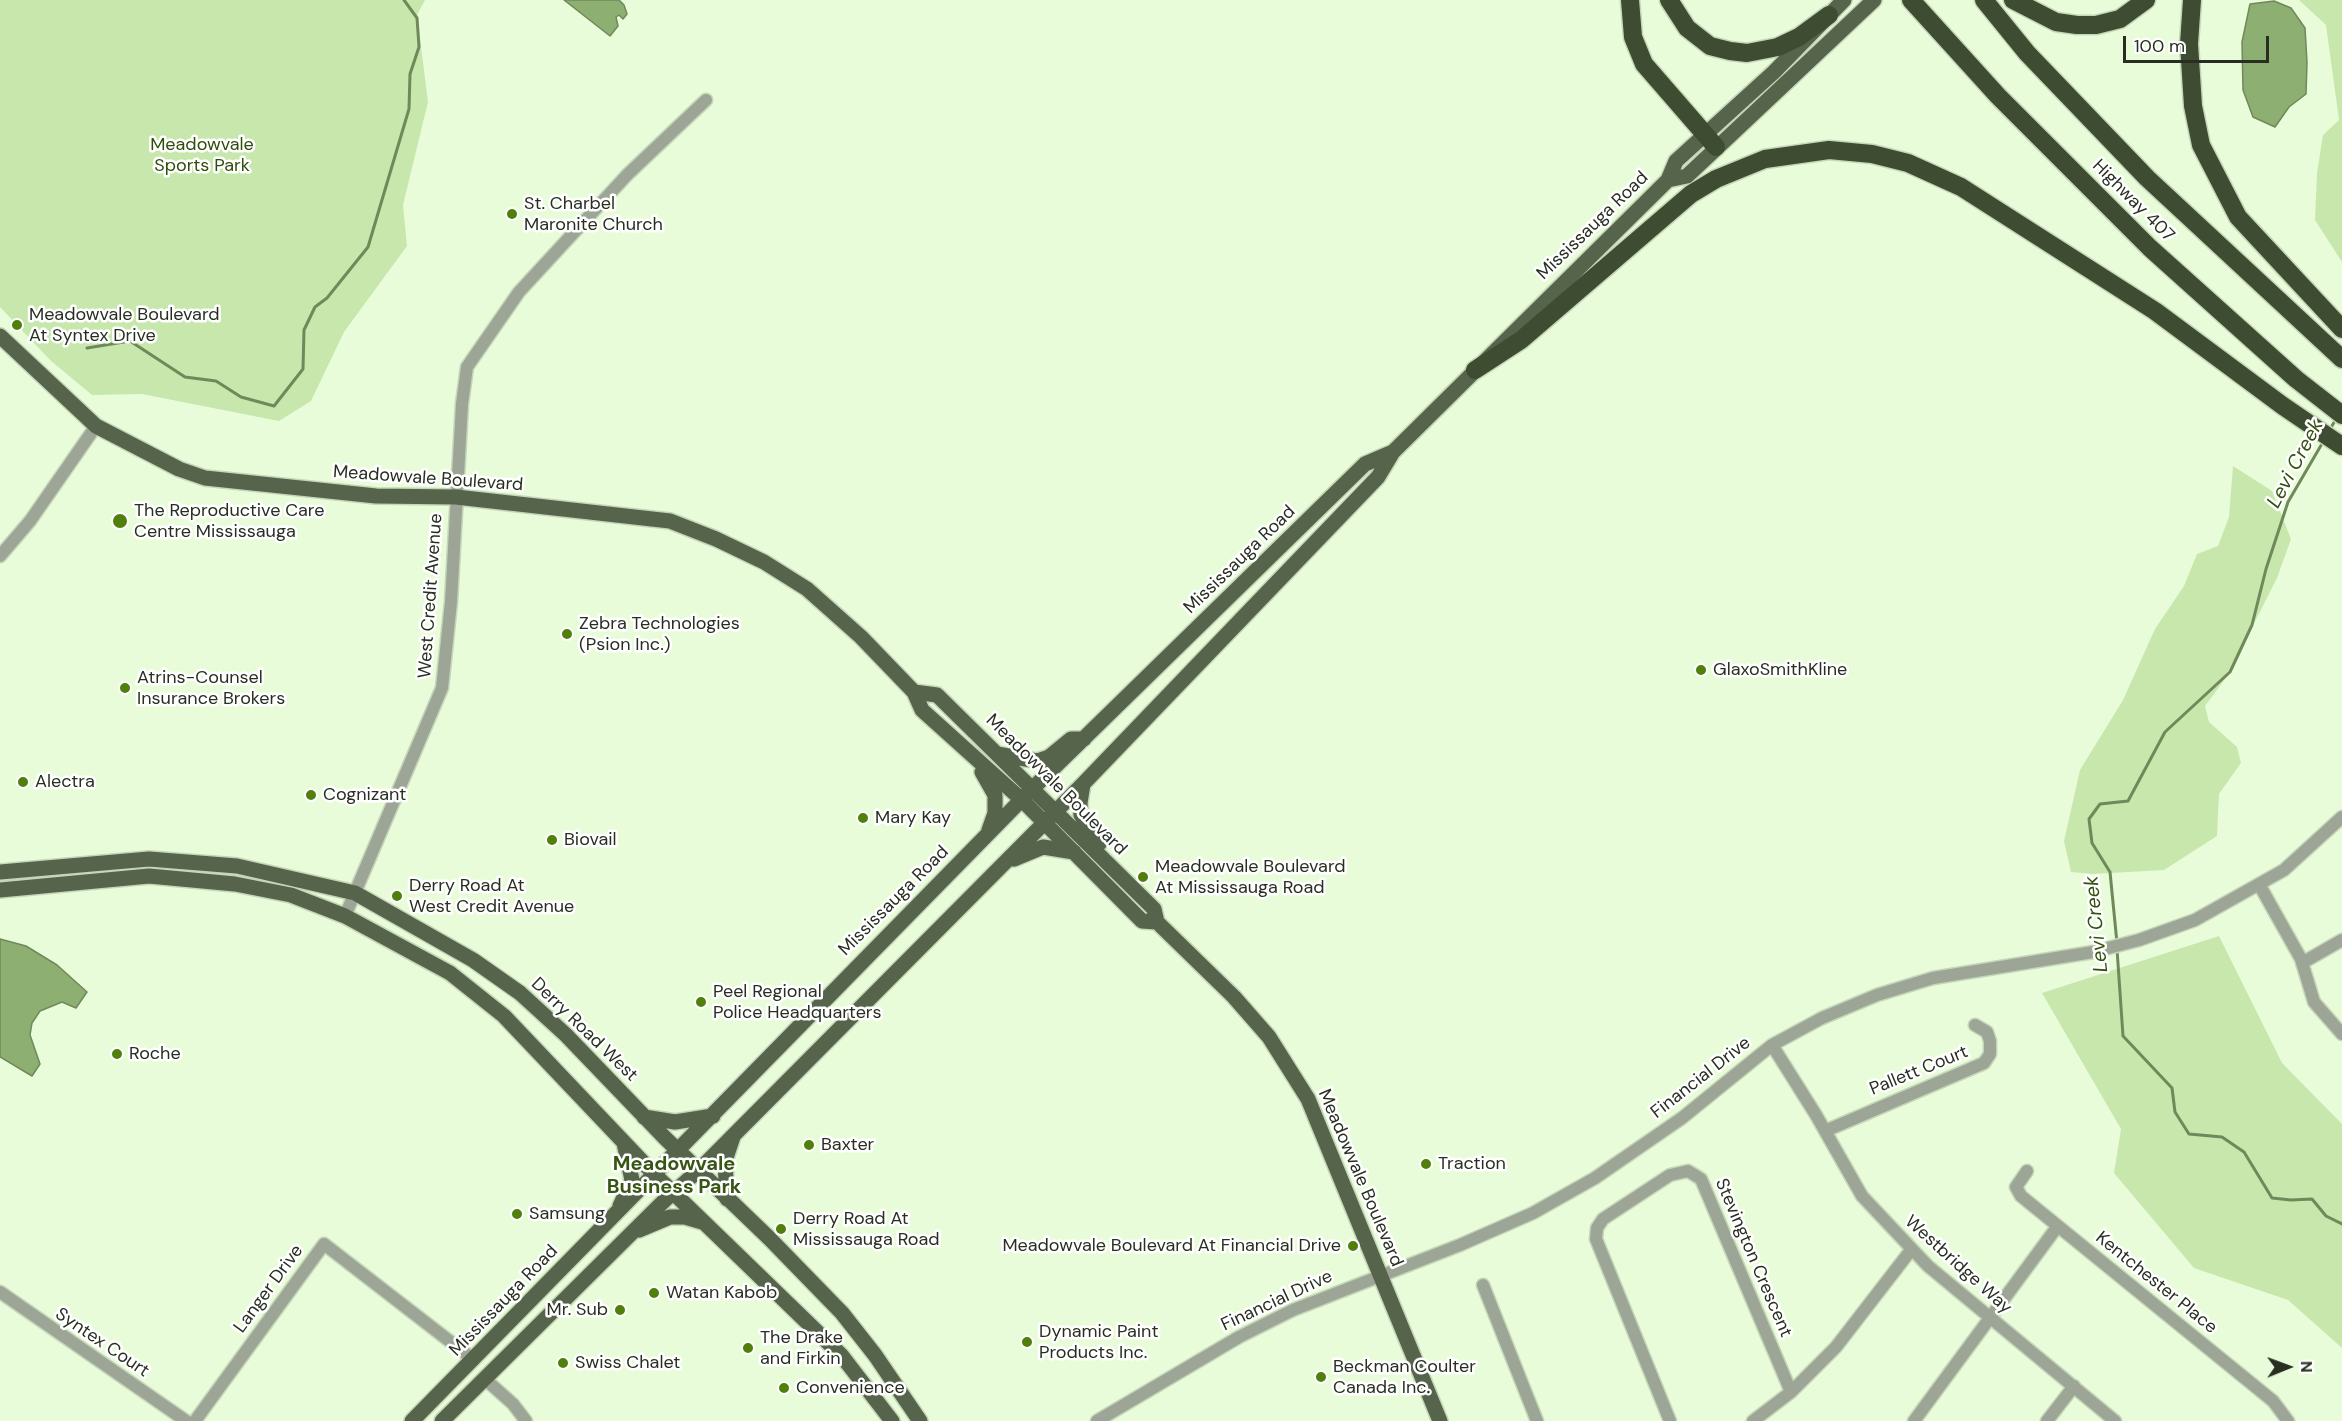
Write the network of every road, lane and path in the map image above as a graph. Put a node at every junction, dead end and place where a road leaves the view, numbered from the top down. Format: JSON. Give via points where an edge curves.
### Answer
{"nodes":[{"id":1,"x":1630,"y":0,"type":"edge"},
{"id":2,"x":1669,"y":0,"type":"edge"},
{"id":3,"x":1874,"y":0,"type":"edge"},
{"id":4,"x":1984,"y":0,"type":"edge"},
{"id":5,"x":2013,"y":0,"type":"edge"},
{"id":6,"x":2146,"y":0,"type":"edge"},
{"id":7,"x":2192,"y":0,"type":"edge"},
{"id":8,"x":1843,"y":1,"type":"edge"},
{"id":9,"x":1910,"y":1,"type":"edge"},
{"id":10,"x":1829,"y":15,"type":"junction"},
{"id":11,"x":705,"y":99,"type":"dead end"},
{"id":12,"x":1710,"y":141,"type":"junction"},
{"id":13,"x":2336,"y":323,"type":"edge"},
{"id":14,"x":0,"y":336,"type":"edge"},
{"id":15,"x":2342,"y":359,"type":"edge"},
{"id":16,"x":1475,"y":370,"type":"junction"},
{"id":17,"x":2342,"y":415,"type":"edge"},
{"id":18,"x":96,"y":426,"type":"junction"},
{"id":19,"x":2342,"y":446,"type":"edge"},
{"id":20,"x":1393,"y":452,"type":"junction"},
{"id":21,"x":456,"y":497,"type":"junction"},
{"id":22,"x":0,"y":556,"type":"edge"},
{"id":23,"x":914,"y":692,"type":"junction"},
{"id":24,"x":1084,"y":739,"type":"junction"},
{"id":25,"x":997,"y":754,"type":"junction"},
{"id":26,"x":976,"y":758,"type":"junction"},
{"id":27,"x":1083,"y":783,"type":"junction"},
{"id":28,"x":1027,"y":794,"type":"junction"},
{"id":29,"x":1048,"y":817,"type":"junction"},
{"id":30,"x":2342,"y":817,"type":"edge"},
{"id":31,"x":986,"y":836,"type":"junction"},
{"id":32,"x":1074,"y":852,"type":"junction"},
{"id":33,"x":1006,"y":861,"type":"junction"},
{"id":34,"x":1107,"y":862,"type":"junction"},
{"id":35,"x":0,"y":872,"type":"edge"},
{"id":36,"x":2260,"y":886,"type":"junction"},
{"id":37,"x":0,"y":890,"type":"edge"},
{"id":38,"x":355,"y":893,"type":"junction"},
{"id":39,"x":345,"y":916,"type":"junction"},
{"id":40,"x":1157,"y":922,"type":"junction"},
{"id":41,"x":2342,"y":940,"type":"edge"},
{"id":42,"x":2302,"y":963,"type":"junction"},
{"id":43,"x":1975,"y":1025,"type":"dead end"},
{"id":44,"x":2342,"y":1034,"type":"edge"},
{"id":45,"x":1772,"y":1045,"type":"junction"},
{"id":46,"x":713,"y":1116,"type":"junction"},
{"id":47,"x":644,"y":1117,"type":"junction"},
{"id":48,"x":1825,"y":1131,"type":"junction"},
{"id":49,"x":735,"y":1132,"type":"junction"},
{"id":50,"x":623,"y":1140,"type":"junction"},
{"id":51,"x":678,"y":1150,"type":"junction"},
{"id":52,"x":699,"y":1170,"type":"junction"},
{"id":53,"x":2027,"y":1171,"type":"dead end"},
{"id":54,"x":655,"y":1175,"type":"junction"},
{"id":55,"x":674,"y":1192,"type":"junction"},
{"id":56,"x":728,"y":1199,"type":"junction"},
{"id":57,"x":702,"y":1222,"type":"junction"},
{"id":58,"x":605,"y":1226,"type":"junction"},
{"id":59,"x":2057,"y":1227,"type":"junction"},
{"id":60,"x":634,"y":1232,"type":"junction"},
{"id":61,"x":1911,"y":1250,"type":"junction"},
{"id":62,"x":1380,"y":1275,"type":"junction"},
{"id":63,"x":1483,"y":1285,"type":"dead end"},
{"id":64,"x":0,"y":1292,"type":"edge"},
{"id":65,"x":1989,"y":1317,"type":"junction"},
{"id":66,"x":474,"y":1360,"type":"junction"},
{"id":67,"x":485,"y":1379,"type":"junction"},
{"id":68,"x":2074,"y":1386,"type":"junction"},
{"id":69,"x":1791,"y":1392,"type":"junction"},
{"id":70,"x":186,"y":1421,"type":"edge"},
{"id":71,"x":195,"y":1421,"type":"edge"},
{"id":72,"x":412,"y":1421,"type":"edge"},
{"id":73,"x":442,"y":1421,"type":"edge"},
{"id":74,"x":526,"y":1421,"type":"edge"},
{"id":75,"x":892,"y":1421,"type":"edge"},
{"id":76,"x":920,"y":1421,"type":"edge"},
{"id":77,"x":1097,"y":1421,"type":"edge"},
{"id":78,"x":1440,"y":1421,"type":"edge"},
{"id":79,"x":1537,"y":1421,"type":"edge"},
{"id":80,"x":1670,"y":1421,"type":"edge"},
{"id":81,"x":1753,"y":1421,"type":"edge"},
{"id":82,"x":1914,"y":1421,"type":"edge"},
{"id":83,"x":2047,"y":1421,"type":"edge"},
{"id":84,"x":2115,"y":1421,"type":"edge"},
{"id":85,"x":2288,"y":1421,"type":"edge"}],
"edges":[{"from":1,"to":12,"type":"highway","via":[[1634,37],[1644,64]]},
{"from":2,"to":10,"type":"highway","via":[[1687,28],[1710,46],[1730,51],[1778,47],[1799,38]]},
{"from":3,"to":12,"type":"main road","name":"Mississauga Road"},
{"from":4,"to":15,"type":"highway","name":"Highway 407","via":[[2027,53],[2147,178]]},
{"from":5,"to":6,"type":"highway","via":[[2056,22],[2096,25],[2120,19]]},
{"from":7,"to":13,"type":"highway","via":[[2189,44],[2193,106],[2201,145],[2238,217]]},
{"from":8,"to":10,"type":"main road","name":"Mississauga Road"},
{"from":9,"to":17,"type":"highway","name":"Highway 407","via":[[1998,96],[2150,248],[2296,379]]},
{"from":10,"to":12,"type":"main road","name":"Mississauga Road"},
{"from":11,"to":21,"type":"street","name":"West Credit Avenue","via":[[627,175],[519,292],[467,367]]},
{"from":12,"to":16,"type":"main road","name":"Mississauga Road","via":[[1676,161],[1668,180]]},
{"from":14,"to":18,"type":"main road","name":"Meadowvale Boulevard"},
{"from":16,"to":19,"type":"highway","via":[[1521,340],[1691,194],[1716,179],[1766,159],[1829,150],[1872,154],[1908,163],[1961,187],[2155,311]]},
{"from":16,"to":20,"type":"main road","name":"Mississauga Road"},
{"from":18,"to":21,"type":"main road","name":"Meadowvale Boulevard","via":[[179,469],[205,478],[376,496]]},
{"from":18,"to":22,"type":"street","via":[[30,521]]},
{"from":20,"to":24,"type":"main road","name":"Mississauga Road","via":[[1365,464]]},
{"from":20,"to":27,"type":"main road","name":"Mississauga Road","via":[[1378,477]]},
{"from":21,"to":23,"type":"main road","name":"Meadowvale Boulevard","via":[[670,521],[716,539],[807,589]]},
{"from":21,"to":38,"type":"street","name":"West Credit Avenue","via":[[442,688]]},
{"from":23,"to":25,"type":"main road","name":"Meadowvale Boulevard","via":[[937,695]]},
{"from":23,"to":26,"type":"main road","name":"Meadowvale Boulevard","via":[[922,710]]},
{"from":24,"to":25,"type":"main road","via":[[1071,739],[1041,761]]},
{"from":24,"to":28,"type":"main road","name":"Mississauga Road"},
{"from":25,"to":28,"type":"main road","name":"Meadowvale Boulevard"},
{"from":26,"to":28,"type":"main road","name":"Meadowvale Boulevard"},
{"from":26,"to":31,"type":"main road","via":[[995,795],[995,813]]},
{"from":27,"to":29,"type":"main road","name":"Mississauga Road"},
{"from":27,"to":34,"type":"main road","via":[[1081,815],[1104,850]]},
{"from":28,"to":29,"type":"main road","name":"Meadowvale Boulevard"},
{"from":28,"to":31,"type":"main road","name":"Mississauga Road"},
{"from":29,"to":32,"type":"main road","name":"Meadowvale Boulevard"},
{"from":29,"to":33,"type":"main road","name":"Mississauga Road"},
{"from":29,"to":34,"type":"main road","name":"Meadowvale Boulevard"},
{"from":30,"to":36,"type":"street","name":"Financial Drive","via":[[2284,870]]},
{"from":31,"to":46,"type":"main road","name":"Mississauga Road"},
{"from":32,"to":33,"type":"main road","via":[[1043,847]]},
{"from":32,"to":40,"type":"main road","name":"Meadowvale Boulevard","via":[[1142,921]]},
{"from":33,"to":49,"type":"main road","name":"Mississauga Road"},
{"from":34,"to":40,"type":"main road","name":"Meadowvale Boulevard","via":[[1154,909]]},
{"from":35,"to":38,"type":"main road","name":"Derry Road West","via":[[149,859],[237,866]]},
{"from":36,"to":42,"type":"street"},
{"from":36,"to":45,"type":"street","name":"Financial Drive","via":[[2195,920],[2139,940],[2093,952],[1901,986],[1822,1018]]},
{"from":37,"to":39,"type":"main road","via":[[149,876],[235,884],[280,893]]},
{"from":38,"to":39,"type":"street","name":"West Credit Avenue"},
{"from":38,"to":47,"type":"main road","name":"Derry Road West","via":[[473,960],[520,993]]},
{"from":39,"to":50,"type":"main road","via":[[450,973],[504,1016]]},
{"from":40,"to":62,"type":"main road","name":"Meadowvale Boulevard","via":[[1269,1037],[1308,1100]]},
{"from":41,"to":42,"type":"street"},
{"from":42,"to":44,"type":"street","via":[[2314,1002]]},
{"from":43,"to":48,"type":"street","name":"Pallett Court","via":[[1987,1032],[1990,1041],[1990,1054],[1984,1063]]},
{"from":45,"to":48,"type":"street","name":"Westbridge Way"},
{"from":45,"to":62,"type":"street","name":"Financial Drive","via":[[1682,1118],[1595,1178],[1510,1224]]},
{"from":46,"to":47,"type":"main road","via":[[675,1122]]},
{"from":46,"to":51,"type":"main road","name":"Mississauga Road"},
{"from":47,"to":51,"type":"main road","name":"Derry Road West"},
{"from":48,"to":61,"type":"street","name":"Westbridge Way","via":[[1862,1196]]},
{"from":49,"to":52,"type":"main road","name":"Mississauga Road"},
{"from":49,"to":56,"type":"main road","via":[[726,1161]]},
{"from":50,"to":54,"type":"main road"},
{"from":50,"to":58,"type":"main road","via":[[632,1180]]},
{"from":51,"to":52,"type":"main road","name":"Derry Road West"},
{"from":51,"to":54,"type":"main road","name":"Mississauga Road"},
{"from":52,"to":55,"type":"main road","name":"Mississauga Road"},
{"from":52,"to":56,"type":"main road","name":"Derry Road West"},
{"from":53,"to":59,"type":"street","name":"Kentchester Place","via":[[2018,1183],[2018,1193]]},
{"from":54,"to":55,"type":"main road"},
{"from":54,"to":58,"type":"main road","name":"Mississauga Road"},
{"from":55,"to":57,"type":"main road"},
{"from":55,"to":60,"type":"main road","name":"Mississauga Road"},
{"from":56,"to":76,"type":"main road","name":"Derry Road West","via":[[842,1313]]},
{"from":57,"to":60,"type":"main road","via":[[670,1217]]},
{"from":57,"to":75,"type":"main road","via":[[843,1356]]},
{"from":58,"to":66,"type":"main road","name":"Mississauga Road"},
{"from":59,"to":65,"type":"street"},
{"from":59,"to":85,"type":"street","name":"Kentchester Place","via":[[2273,1401]]},
{"from":60,"to":67,"type":"main road","name":"Mississauga Road"},
{"from":61,"to":65,"type":"street","name":"Westbridge Way"},
{"from":61,"to":69,"type":"street","via":[[1836,1347]]},
{"from":62,"to":77,"type":"street","name":"Financial Drive","via":[[1239,1337]]},
{"from":62,"to":78,"type":"main road","name":"Meadowvale Boulevard"},
{"from":63,"to":79,"type":"street"},
{"from":64,"to":70,"type":"street","name":"Syntex Court"},
{"from":65,"to":68,"type":"street","name":"Westbridge Way"},
{"from":65,"to":82,"type":"street"},
{"from":66,"to":71,"type":"street","name":"Langer Drive","via":[[324,1244]]},
{"from":66,"to":72,"type":"main road","name":"Mississauga Road"},
{"from":67,"to":73,"type":"main road","name":"Mississauga Road"},
{"from":67,"to":74,"type":"street"},
{"from":68,"to":83,"type":"street"},
{"from":68,"to":84,"type":"street","name":"Westbridge Way"},
{"from":69,"to":80,"type":"street","name":"Stevington Crescent","via":[[1701,1179],[1688,1171],[1670,1175],[1603,1219],[1596,1239]]},
{"from":69,"to":81,"type":"street"}]}
